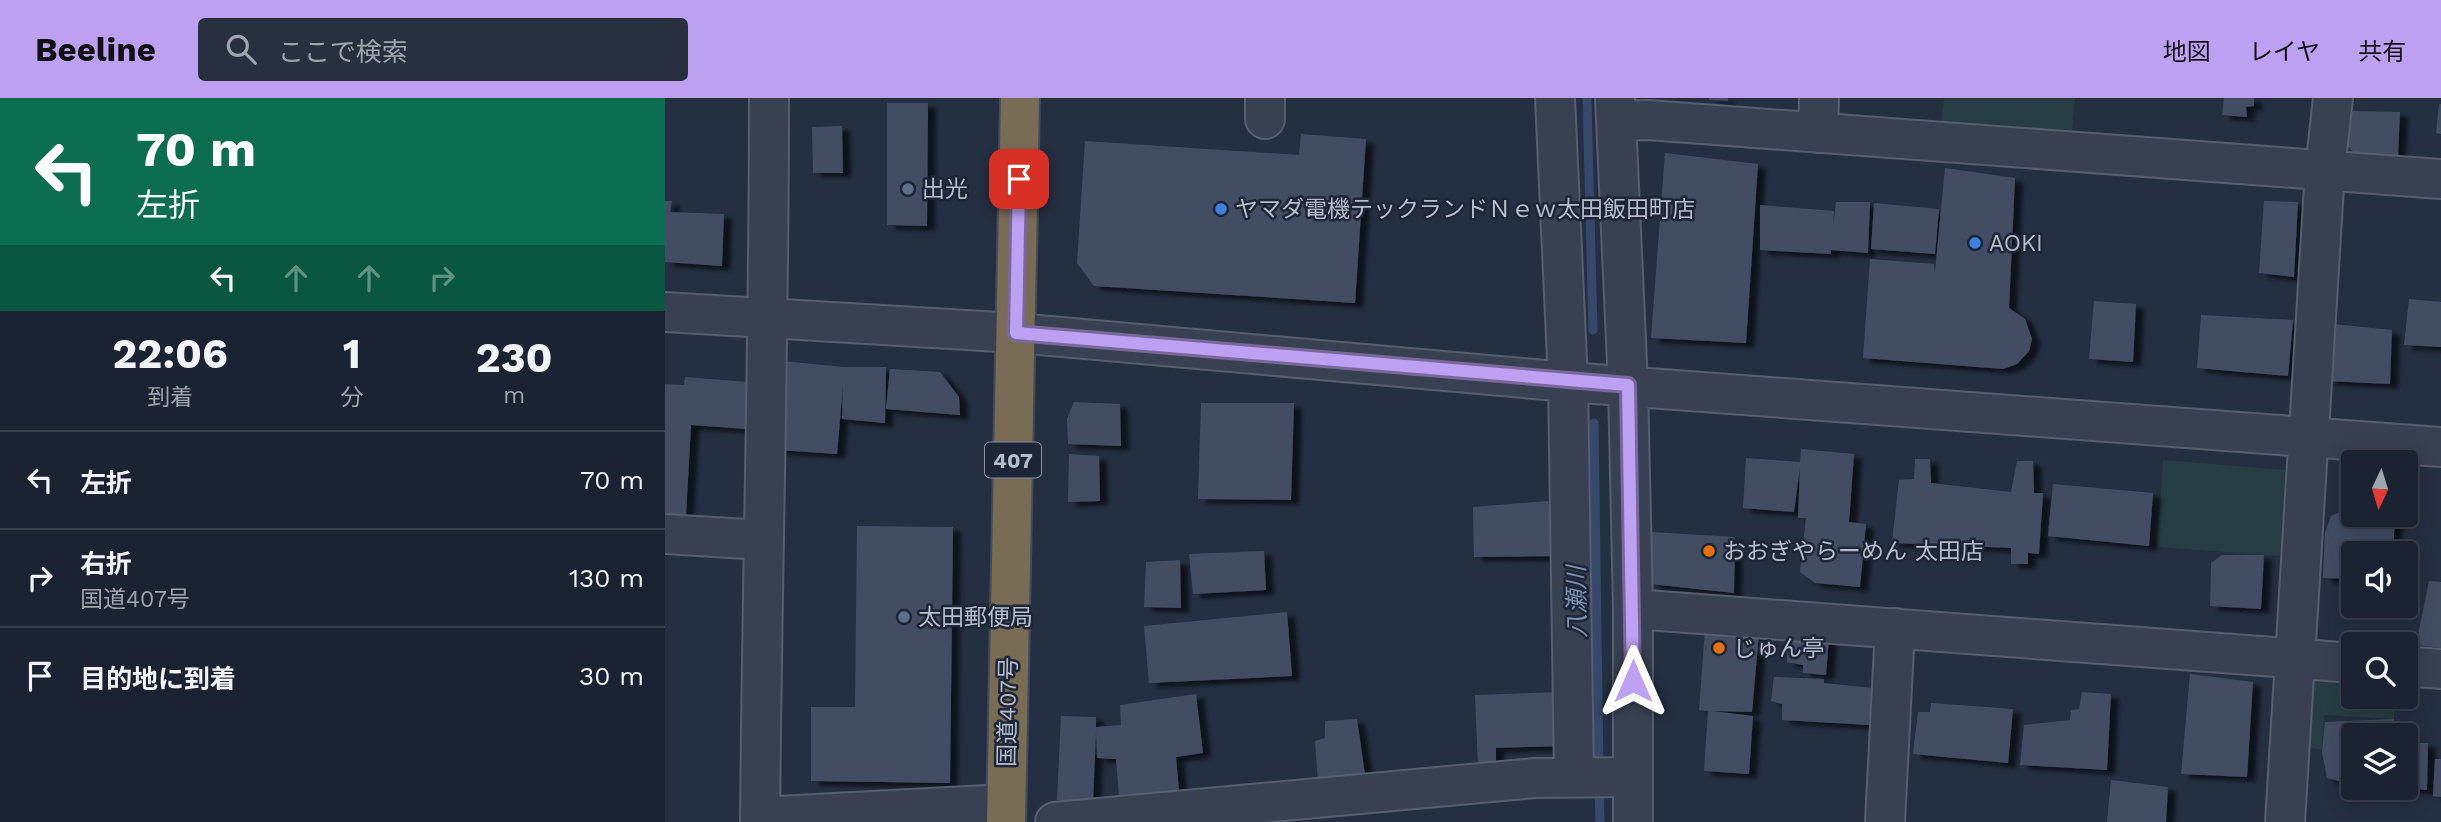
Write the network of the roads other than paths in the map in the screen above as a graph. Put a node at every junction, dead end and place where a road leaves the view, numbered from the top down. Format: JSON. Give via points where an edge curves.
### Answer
{"nodes":[{"id":1,"x":769,"y":98,"type":"edge"},
{"id":2,"x":1020,"y":98,"type":"edge"},
{"id":3,"x":1555,"y":98,"type":"edge"},
{"id":4,"x":2333,"y":98,"type":"edge"},
{"id":5,"x":1616,"y":109,"type":"edge"},
{"id":6,"x":1819,"y":116,"type":"edge"},
{"id":7,"x":2325,"y":170,"type":"junction"},
{"id":8,"x":2441,"y":179,"type":"edge"},
{"id":9,"x":665,"y":312,"type":"edge"},
{"id":10,"x":769,"y":319,"type":"junction"},
{"id":11,"x":1016,"y":333,"type":"junction"},
{"id":12,"x":1568,"y":382,"type":"junction"},
{"id":13,"x":1628,"y":385,"type":"junction"},
{"id":14,"x":2308,"y":437,"type":"junction"},
{"id":15,"x":2441,"y":447,"type":"edge"},
{"id":16,"x":665,"y":534,"type":"edge"},
{"id":17,"x":763,"y":540,"type":"junction"},
{"id":18,"x":1633,"y":609,"type":"junction"},
{"id":19,"x":1895,"y":628,"type":"junction"},
{"id":20,"x":2294,"y":658,"type":"junction"},
{"id":21,"x":2341,"y":662,"type":"edge"},
{"id":22,"x":2418,"y":667,"type":"edge"},
{"id":23,"x":2441,"y":669,"type":"edge"},
{"id":24,"x":1576,"y":776,"type":"junction"},
{"id":25,"x":1626,"y":777,"type":"junction"},
{"id":26,"x":1408,"y":806,"type":"edge"},
{"id":27,"x":1006,"y":813,"type":"edge"},
{"id":28,"x":1255,"y":813,"type":"edge"},
{"id":29,"x":760,"y":819,"type":"edge"},
{"id":30,"x":1055,"y":822,"type":"edge"},
{"id":31,"x":1633,"y":822,"type":"edge"},
{"id":32,"x":1885,"y":822,"type":"edge"},
{"id":33,"x":2285,"y":822,"type":"edge"}],
"edges":[{"from":1,"to":10,"type":"street"},
{"from":2,"to":11,"type":"highway","name":"国道407号","number":"407"},
{"from":3,"to":12,"type":"street"},
{"from":4,"to":7,"type":"street"},
{"from":5,"to":6,"type":"street","via":[[1647,120]]},
{"from":5,"to":13,"type":"street"},
{"from":6,"to":7,"type":"street"},
{"from":7,"to":8,"type":"street"},
{"from":7,"to":14,"type":"street"},
{"from":9,"to":10,"type":"street"},
{"from":10,"to":11,"type":"street"},
{"from":10,"to":17,"type":"street"},
{"from":11,"to":12,"type":"street"},
{"from":11,"to":27,"type":"highway","name":"国道407号","number":"407"},
{"from":12,"to":13,"type":"street"},
{"from":12,"to":24,"type":"street"},
{"from":13,"to":14,"type":"street"},
{"from":13,"to":18,"type":"street"},
{"from":14,"to":15,"type":"street"},
{"from":14,"to":20,"type":"street"},
{"from":16,"to":17,"type":"street"},
{"from":17,"to":29,"type":"street"},
{"from":18,"to":19,"type":"street"},
{"from":18,"to":25,"type":"street"},
{"from":19,"to":20,"type":"street"},
{"from":19,"to":32,"type":"street"},
{"from":20,"to":21,"type":"street"},
{"from":20,"to":33,"type":"street"},
{"from":22,"to":23,"type":"street"},
{"from":24,"to":25,"type":"street"},
{"from":24,"to":26,"type":"street"},
{"from":25,"to":31,"type":"street"},
{"from":26,"to":28,"type":"street"},
{"from":27,"to":29,"type":"street"},
{"from":28,"to":30,"type":"street"}]}
